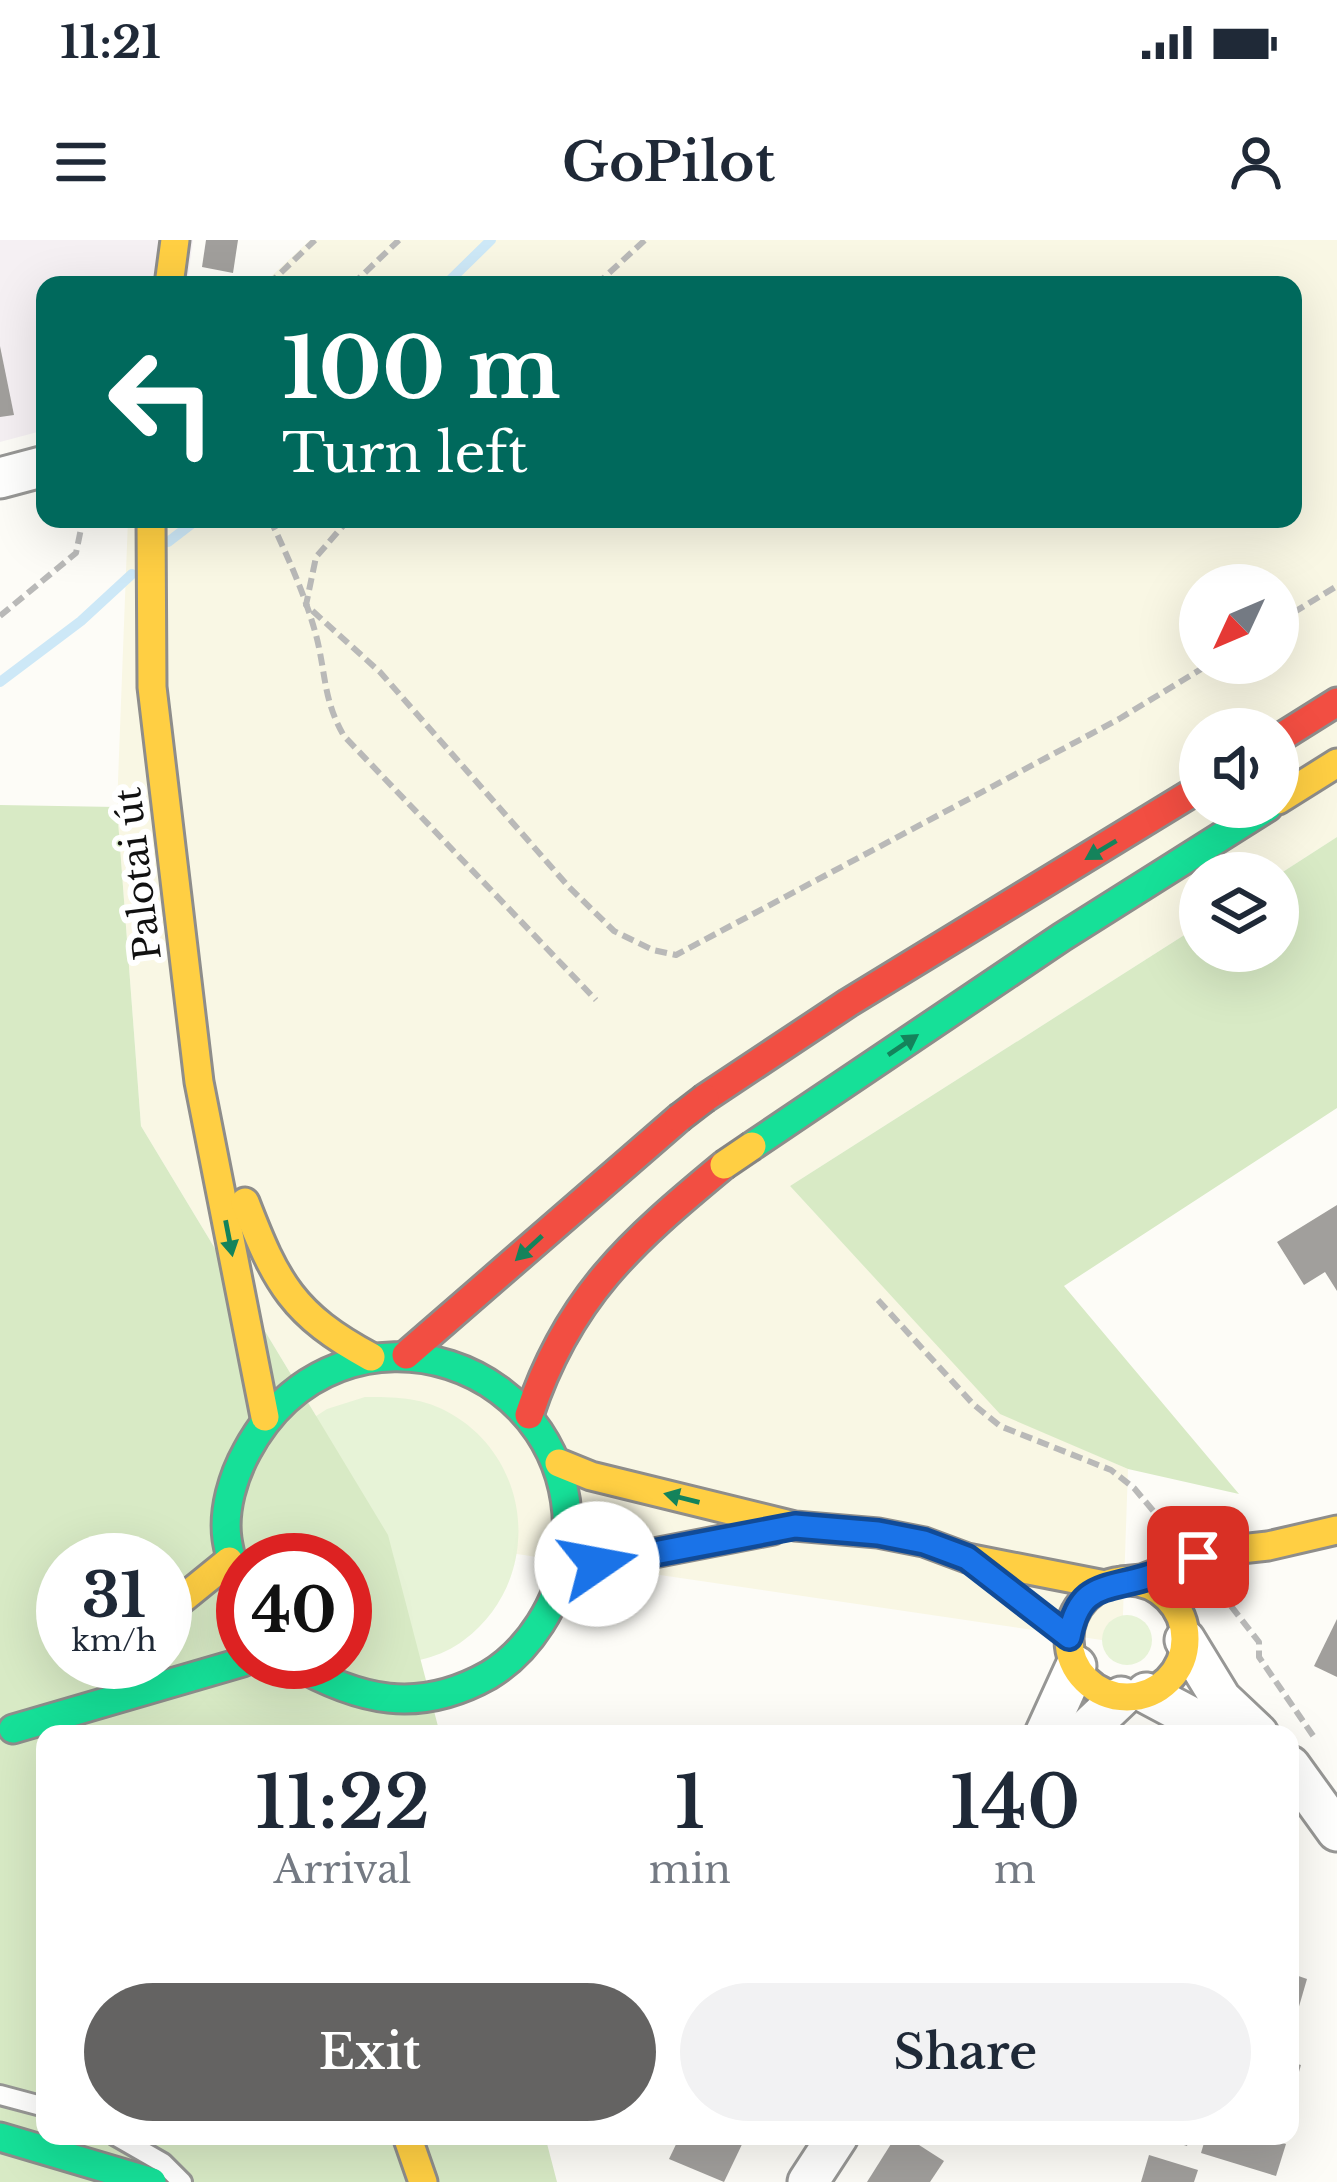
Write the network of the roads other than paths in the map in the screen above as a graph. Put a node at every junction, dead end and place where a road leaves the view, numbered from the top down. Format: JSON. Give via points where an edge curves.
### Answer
{"nodes":[{"id":1,"x":176,"y":240,"type":"edge"},
{"id":2,"x":170,"y":276,"type":"edge"},
{"id":3,"x":36,"y":468,"type":"edge"},
{"id":4,"x":0,"y":478,"type":"edge"},
{"id":5,"x":151,"y":528,"type":"edge"},
{"id":6,"x":1337,"y":702,"type":"edge"},
{"id":7,"x":1299,"y":726,"type":"edge"},
{"id":8,"x":1337,"y":763,"type":"edge"},
{"id":9,"x":1299,"y":787,"type":"edge"},
{"id":10,"x":1179,"y":801,"type":"edge"},
{"id":11,"x":1235,"y":828,"type":"edge"},
{"id":12,"x":199,"y":1082,"type":"junction"},
{"id":13,"x":406,"y":1355,"type":"junction"},
{"id":14,"x":371,"y":1357,"type":"junction"},
{"id":15,"x":529,"y":1415,"type":"junction"},
{"id":16,"x":265,"y":1417,"type":"junction"},
{"id":17,"x":559,"y":1463,"type":"junction"},
{"id":18,"x":795,"y":1526,"type":"junction"},
{"id":19,"x":1337,"y":1530,"type":"edge"},
{"id":20,"x":227,"y":1533,"type":"edge"},
{"id":21,"x":1268,"y":1546,"type":"junction"},
{"id":22,"x":967,"y":1558,"type":"junction"},
{"id":23,"x":216,"y":1572,"type":"edge"},
{"id":24,"x":1114,"y":1583,"type":"junction"},
{"id":25,"x":559,"y":1590,"type":"junction"},
{"id":26,"x":192,"y":1591,"type":"edge"},
{"id":27,"x":1020,"y":1598,"type":"dead end"},
{"id":28,"x":1185,"y":1633,"type":"junction"},
{"id":29,"x":1064,"y":1642,"type":"junction"},
{"id":30,"x":216,"y":1667,"type":"edge"},
{"id":31,"x":66,"y":1689,"type":"dead end"},
{"id":32,"x":328,"y":1689,"type":"edge"},
{"id":33,"x":343,"y":1689,"type":"edge"},
{"id":34,"x":1133,"y":1695,"type":"junction"},
{"id":35,"x":343,"y":1714,"type":"dead end"},
{"id":36,"x":1047,"y":1725,"type":"edge"},
{"id":37,"x":1094,"y":1725,"type":"edge"},
{"id":38,"x":1201,"y":1725,"type":"edge"},
{"id":39,"x":1249,"y":1725,"type":"edge"},
{"id":40,"x":6,"y":1732,"type":"edge"},
{"id":41,"x":1303,"y":1772,"type":"edge"},
{"id":42,"x":1337,"y":1832,"type":"edge"},
{"id":43,"x":0,"y":2095,"type":"edge"},
{"id":44,"x":36,"y":2105,"type":"edge"},
{"id":45,"x":0,"y":2137,"type":"edge"},
{"id":46,"x":131,"y":2145,"type":"edge"},
{"id":47,"x":409,"y":2145,"type":"edge"},
{"id":48,"x":832,"y":2145,"type":"edge"},
{"id":49,"x":152,"y":2182,"type":"edge"},
{"id":50,"x":182,"y":2182,"type":"edge"},
{"id":51,"x":423,"y":2182,"type":"edge"},
{"id":52,"x":808,"y":2182,"type":"edge"}],
"edges":[{"from":1,"to":2,"type":"main road"},
{"from":3,"to":4,"type":"street"},
{"from":5,"to":12,"type":"main road","name":"Palotai út","via":[[151,658]]},
{"from":6,"to":7,"type":"main road"},
{"from":8,"to":9,"type":"main road"},
{"from":10,"to":13,"type":"main road","one_way":true,"bridge":true,"via":[[705,1098]]},
{"from":15,"to":11,"type":"main road","one_way":true,"bridge":true,"via":[[539,1378],[582,1298],[658,1220],[752,1146]]},
{"from":12,"to":14,"type":"main road","name":"Palotai út","via":[[266,1258],[321,1328]]},
{"from":12,"to":16,"type":"main road","name":"Palotai út","one_way":true},
{"from":13,"to":14,"type":"main road"},
{"from":13,"to":15,"type":"main road","via":[[483,1376]]},
{"from":14,"to":16,"type":"main road","via":[[314,1376]]},
{"from":15,"to":17,"type":"main road"},
{"from":16,"to":20,"type":"main road","via":[[230,1488]]},
{"from":18,"to":17,"type":"main road","one_way":true},
{"from":17,"to":25,"type":"main road","via":[[571,1521]]},
{"from":18,"to":22,"type":"main road","via":[[878,1533]]},
{"from":18,"to":25,"type":"main road","via":[[597,1564]]},
{"from":19,"to":21,"type":"main road"},
{"from":21,"to":24,"type":"main road","via":[[1236,1547]]},
{"from":21,"to":28,"type":"main road","via":[[1208,1592]]},
{"from":22,"to":24,"type":"main road"},
{"from":22,"to":27,"type":"main road"},
{"from":23,"to":26,"type":"main road"},
{"from":24,"to":28,"type":"main road","via":[[1154,1587],[1178,1610]]},
{"from":24,"to":29,"type":"main road","via":[[1079,1606]]},
{"from":25,"to":33,"type":"main road","via":[[528,1639],[458,1702]]},
{"from":28,"to":34,"type":"main road","via":[[1174,1673]]},
{"from":28,"to":39,"type":"street","via":[[1222,1699]]},
{"from":29,"to":34,"type":"main road","via":[[1088,1681]]},
{"from":29,"to":36,"type":"street"},
{"from":30,"to":40,"type":"main road"},
{"from":31,"to":40,"type":"main road"},
{"from":32,"to":35,"type":"main road"},
{"from":34,"to":37,"type":"street"},
{"from":34,"to":38,"type":"street"},
{"from":41,"to":42,"type":"street"},
{"from":43,"to":44,"type":"lane"},
{"from":45,"to":49,"type":"main road"},
{"from":46,"to":50,"type":"lane"},
{"from":47,"to":51,"type":"main road"},
{"from":48,"to":52,"type":"street"}]}
